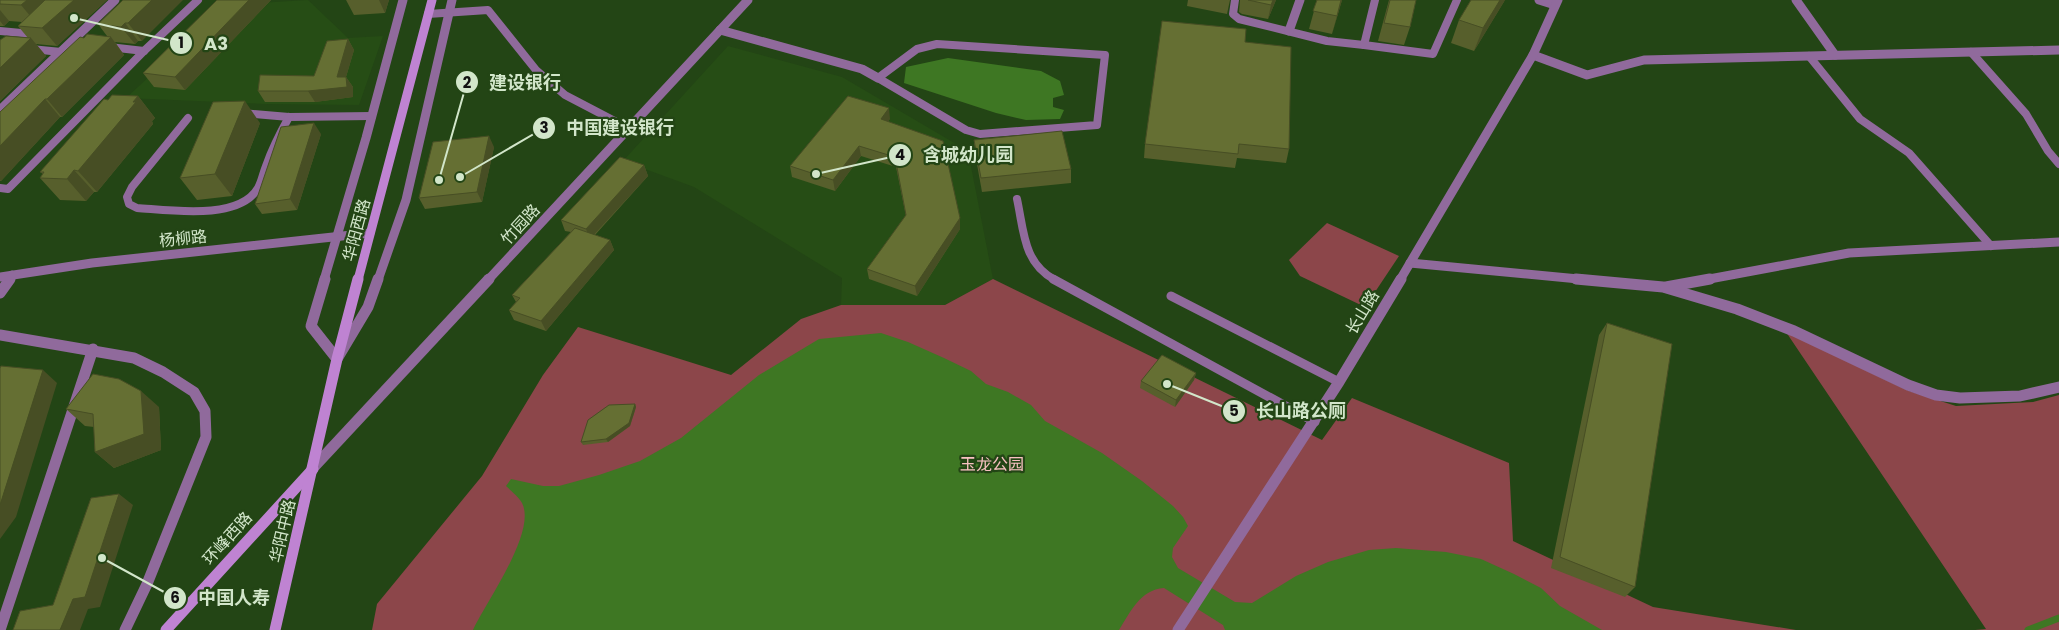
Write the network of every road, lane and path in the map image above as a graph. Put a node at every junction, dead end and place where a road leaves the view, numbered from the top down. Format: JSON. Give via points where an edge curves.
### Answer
{"nodes":[{"id":1,"x":115,"y":0,"type":"edge"},
{"id":2,"x":198,"y":0,"type":"edge"},
{"id":3,"x":403,"y":0,"type":"edge"},
{"id":4,"x":432,"y":0,"type":"edge"},
{"id":5,"x":452,"y":0,"type":"edge"},
{"id":6,"x":748,"y":0,"type":"edge"},
{"id":7,"x":1235,"y":0,"type":"edge"},
{"id":8,"x":1300,"y":0,"type":"edge"},
{"id":9,"x":1374,"y":0,"type":"edge"},
{"id":10,"x":1457,"y":0,"type":"edge"},
{"id":11,"x":1539,"y":0,"type":"edge"},
{"id":12,"x":1796,"y":0,"type":"edge"},
{"id":13,"x":1557,"y":2,"type":"edge"},
{"id":14,"x":449,"y":12,"type":"junction"},
{"id":15,"x":428,"y":14,"type":"junction"},
{"id":16,"x":39,"y":28,"type":"edge"},
{"id":17,"x":720,"y":30,"type":"junction"},
{"id":18,"x":0,"y":31,"type":"edge"},
{"id":19,"x":1289,"y":31,"type":"junction"},
{"id":20,"x":32,"y":34,"type":"junction"},
{"id":21,"x":1364,"y":46,"type":"junction"},
{"id":22,"x":105,"y":47,"type":"edge"},
{"id":23,"x":67,"y":49,"type":"junction"},
{"id":24,"x":2059,"y":50,"type":"edge"},
{"id":25,"x":144,"y":51,"type":"junction"},
{"id":26,"x":1971,"y":52,"type":"junction"},
{"id":27,"x":1533,"y":55,"type":"junction"},
{"id":28,"x":1835,"y":55,"type":"junction"},
{"id":29,"x":1809,"y":56,"type":"junction"},
{"id":30,"x":878,"y":78,"type":"junction"},
{"id":31,"x":0,"y":110,"type":"edge"},
{"id":32,"x":233,"y":113,"type":"edge"},
{"id":33,"x":372,"y":116,"type":"junction"},
{"id":34,"x":289,"y":117,"type":"junction"},
{"id":35,"x":188,"y":118,"type":"dead end"},
{"id":36,"x":630,"y":129,"type":"junction"},
{"id":37,"x":2059,"y":164,"type":"edge"},
{"id":38,"x":0,"y":188,"type":"edge"},
{"id":39,"x":1018,"y":200,"type":"dead end"},
{"id":40,"x":370,"y":233,"type":"junction"},
{"id":41,"x":337,"y":237,"type":"junction"},
{"id":42,"x":2059,"y":242,"type":"edge"},
{"id":43,"x":1991,"y":246,"type":"junction"},
{"id":44,"x":1410,"y":263,"type":"junction"},
{"id":45,"x":12,"y":275,"type":"junction"},
{"id":46,"x":0,"y":277,"type":"edge"},
{"id":47,"x":1663,"y":287,"type":"junction"},
{"id":48,"x":0,"y":293,"type":"edge"},
{"id":49,"x":1171,"y":296,"type":"dead end"},
{"id":50,"x":0,"y":335,"type":"edge"},
{"id":51,"x":93,"y":349,"type":"junction"},
{"id":52,"x":337,"y":359,"type":"junction"},
{"id":53,"x":1339,"y":382,"type":"junction"},
{"id":54,"x":2059,"y":387,"type":"edge"},
{"id":55,"x":1315,"y":422,"type":"junction"},
{"id":56,"x":313,"y":468,"type":"junction"},
{"id":57,"x":0,"y":630,"type":"edge"},
{"id":58,"x":125,"y":630,"type":"edge"},
{"id":59,"x":166,"y":630,"type":"edge"},
{"id":60,"x":275,"y":630,"type":"edge"},
{"id":61,"x":1178,"y":630,"type":"edge"}],
"edges":[{"from":1,"to":23,"type":"street"},
{"from":2,"to":25,"type":"lane"},
{"from":3,"to":33,"type":"street"},
{"from":4,"to":15,"type":"main road","name":"华阳西路"},
{"from":5,"to":14,"type":"street"},
{"from":6,"to":17,"type":"street","name":"竹园路"},
{"from":7,"to":19,"type":"lane","via":[[1233,14],[1239,19]]},
{"from":8,"to":19,"type":"street"},
{"from":9,"to":21,"type":"lane"},
{"from":10,"to":21,"type":"lane","via":[[1434,54]]},
{"from":11,"to":13,"type":"street"},
{"from":12,"to":28,"type":"street"},
{"from":13,"to":27,"type":"street","name":"长山路"},
{"from":14,"to":15,"type":"lane"},
{"from":14,"to":36,"type":"lane","via":[[488,10],[536,70],[565,95]]},
{"from":14,"to":52,"type":"street","via":[[406,200],[368,307]]},
{"from":15,"to":40,"type":"main road","name":"华阳西路"},
{"from":16,"to":20,"type":"lane"},
{"from":17,"to":30,"type":"street","via":[[862,68]]},
{"from":17,"to":36,"type":"street","name":"竹园路"},
{"from":18,"to":20,"type":"lane"},
{"from":19,"to":21,"type":"lane"},
{"from":20,"to":23,"type":"lane","via":[[24,46]]},
{"from":22,"to":25,"type":"lane"},
{"from":23,"to":31,"type":"street"},
{"from":24,"to":26,"type":"street"},
{"from":25,"to":38,"type":"lane","via":[[8,189]]},
{"from":26,"to":28,"type":"street"},
{"from":26,"to":37,"type":"lane","via":[[2026,114]]},
{"from":27,"to":29,"type":"street","via":[[1587,75],[1644,60]]},
{"from":27,"to":44,"type":"street","name":"长山路"},
{"from":28,"to":29,"type":"street"},
{"from":29,"to":43,"type":"lane","via":[[1860,119],[1909,152]]},
{"from":30,"to":30,"type":"lane","via":[[966,130],[980,134],[1097,125],[1106,55],[936,44],[917,49]]},
{"from":32,"to":34,"type":"lane"},
{"from":33,"to":34,"type":"lane"},
{"from":33,"to":41,"type":"street"},
{"from":34,"to":35,"type":"lane","via":[[280,131],[258,187],[248,200],[205,210],[137,208],[129,204],[127,197],[132,187]]},
{"from":36,"to":56,"type":"street","name":"竹园路"},
{"from":39,"to":55,"type":"lane","via":[[1030,257],[1042,273]]},
{"from":40,"to":41,"type":"street","name":"杨柳路"},
{"from":40,"to":52,"type":"main road","name":"华阳西路"},
{"from":41,"to":45,"type":"street","name":"杨柳路","via":[[92,263]]},
{"from":41,"to":52,"type":"street","via":[[311,326]]},
{"from":42,"to":43,"type":"street"},
{"from":43,"to":47,"type":"street","via":[[1849,253]]},
{"from":44,"to":47,"type":"street"},
{"from":44,"to":53,"type":"street","name":"长山路"},
{"from":45,"to":46,"type":"street","name":"杨柳路"},
{"from":45,"to":48,"type":"street"},
{"from":47,"to":54,"type":"street","via":[[1737,309],[1794,331],[1936,395],[1960,398],[2020,396]]},
{"from":49,"to":53,"type":"lane"},
{"from":50,"to":51,"type":"street"},
{"from":51,"to":57,"type":"street"},
{"from":51,"to":58,"type":"street","via":[[134,358],[164,372],[194,392],[205,411],[206,437]]},
{"from":52,"to":56,"type":"main road","name":"华阳西路"},
{"from":53,"to":55,"type":"street","name":"长山路"},
{"from":55,"to":61,"type":"street","name":"长山路"},
{"from":56,"to":59,"type":"main road","name":"环峰西路"},
{"from":56,"to":60,"type":"main road","name":"华阳中路"}]}
